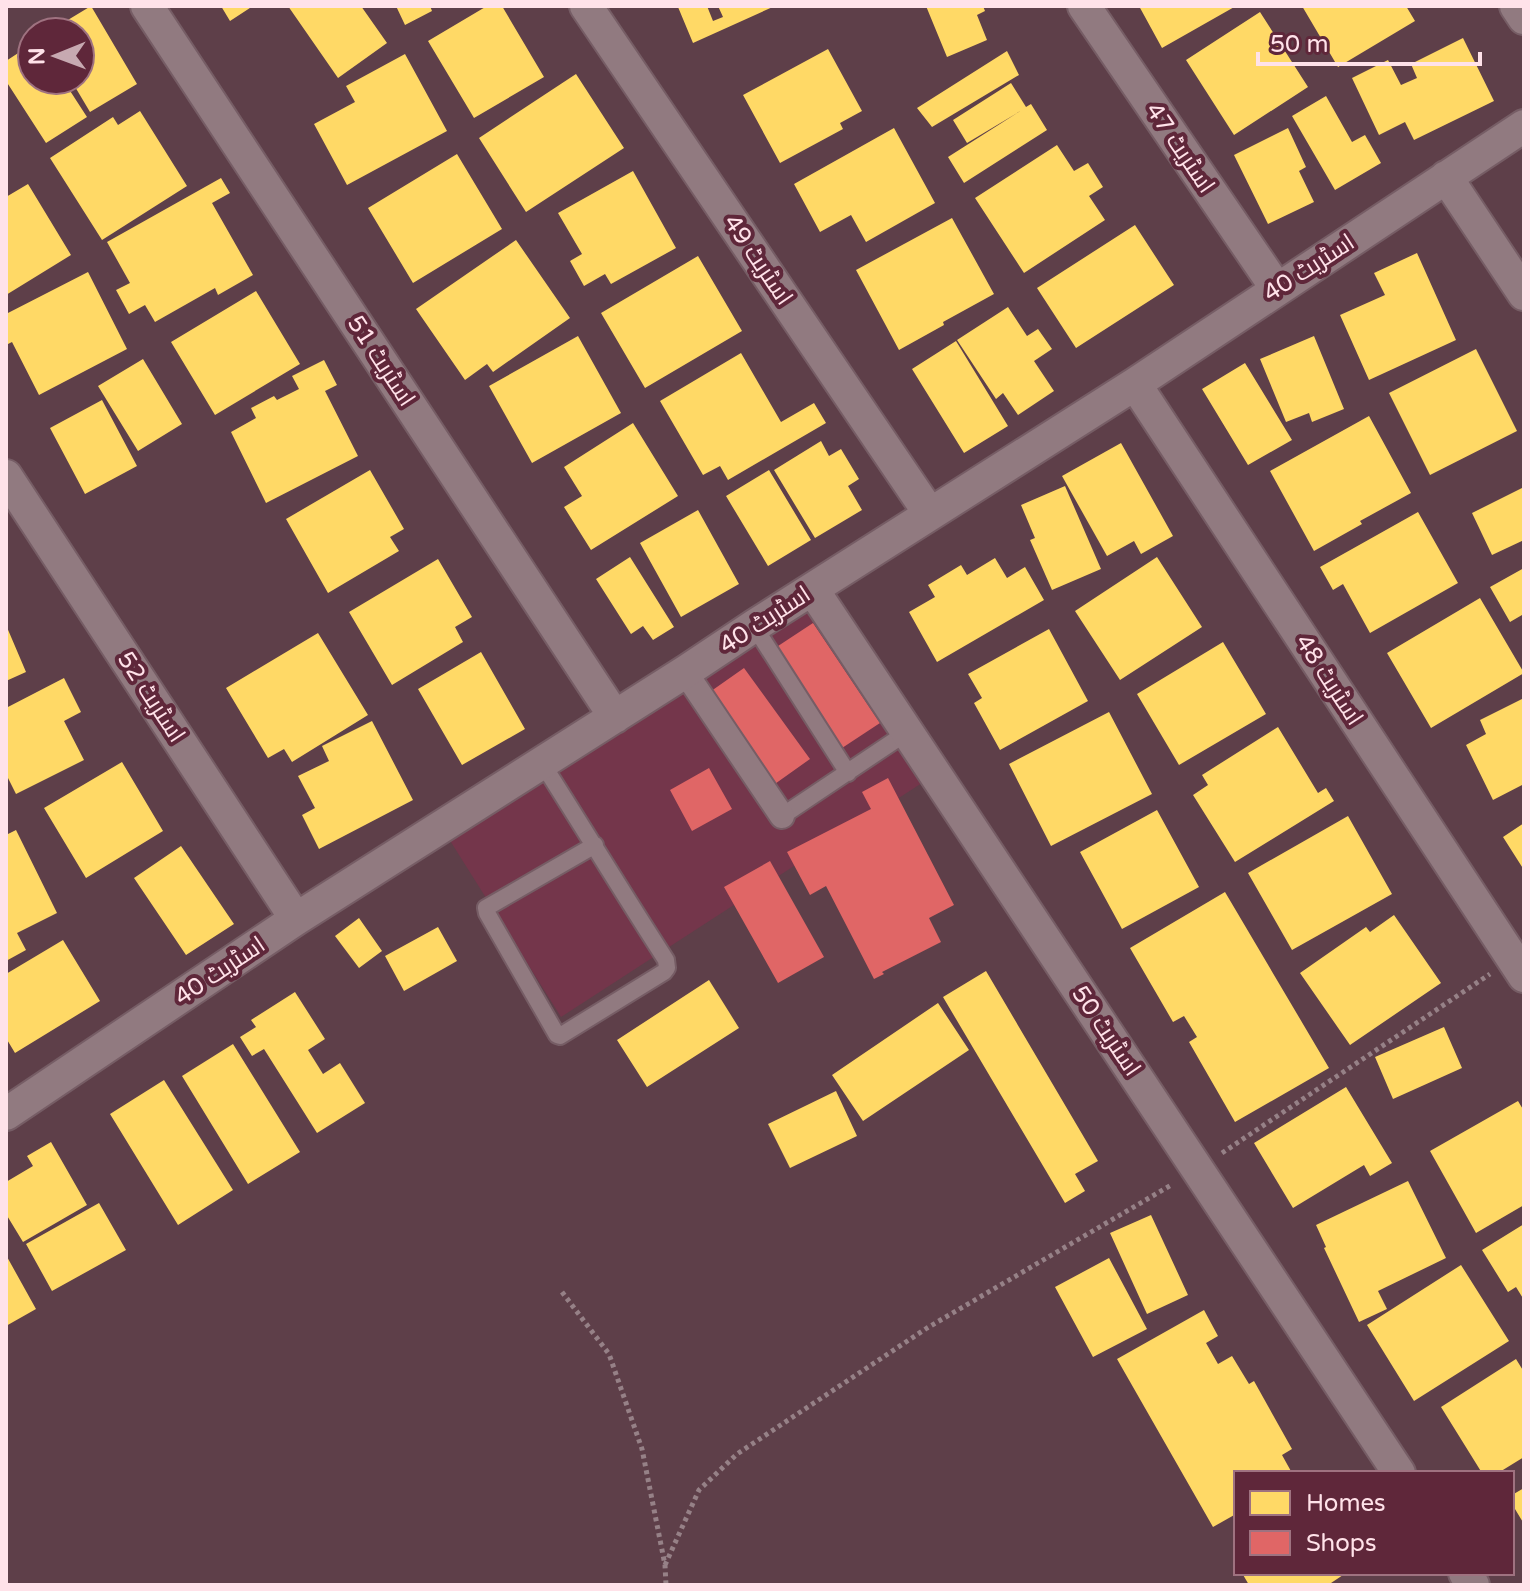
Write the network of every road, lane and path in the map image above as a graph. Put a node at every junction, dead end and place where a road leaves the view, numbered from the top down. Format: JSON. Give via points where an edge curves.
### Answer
{"nodes":[{"id":1,"x":147,"y":6,"type":"edge"},
{"id":2,"x":586,"y":6,"type":"edge"},
{"id":3,"x":1084,"y":6,"type":"edge"},
{"id":4,"x":1516,"y":6,"type":"edge"},
{"id":5,"x":1524,"y":18,"type":"edge"},
{"id":6,"x":1524,"y":126,"type":"edge"},
{"id":7,"x":1446,"y":177,"type":"junction"},
{"id":8,"x":1277,"y":289,"type":"junction"},
{"id":9,"x":1524,"y":294,"type":"edge"},
{"id":10,"x":1135,"y":384,"type":"junction"},
{"id":11,"x":6,"y":476,"type":"edge"},
{"id":12,"x":930,"y":514,"type":"junction"},
{"id":13,"x":813,"y":590,"type":"junction"},
{"id":14,"x":754,"y":626,"type":"junction"},
{"id":15,"x":685,"y":672,"type":"junction"},
{"id":16,"x":615,"y":717,"type":"junction"},
{"id":17,"x":906,"y":733,"type":"junction"},
{"id":18,"x":542,"y":763,"type":"junction"},
{"id":19,"x":848,"y":773,"type":"junction"},
{"id":20,"x":782,"y":816,"type":"joint"},
{"id":21,"x":595,"y":845,"type":"junction"},
{"id":22,"x":296,"y":919,"type":"junction"},
{"id":23,"x":1518,"y":967,"type":"edge"},
{"id":24,"x":6,"y":1114,"type":"edge"},
{"id":25,"x":1197,"y":1169,"type":"junction"},
{"id":26,"x":562,"y":1292,"type":"dead end"},
{"id":27,"x":1398,"y":1471,"type":"edge"},
{"id":28,"x":665,"y":1565,"type":"junction"},
{"id":29,"x":666,"y":1585,"type":"edge"}],
"edges":[{"from":1,"to":16,"type":"street","name":"اسٹریٹ 51"},
{"from":2,"to":12,"type":"street","name":"اسٹریٹ 49"},
{"from":3,"to":8,"type":"street","name":"اسٹریٹ 47"},
{"from":4,"to":5,"type":"street"},
{"from":6,"to":7,"type":"street","name":"اسٹریٹ 40"},
{"from":7,"to":8,"type":"street","name":"اسٹریٹ 40"},
{"from":7,"to":9,"type":"street"},
{"from":8,"to":10,"type":"street","name":"اسٹریٹ 40"},
{"from":10,"to":12,"type":"street","name":"اسٹریٹ 40"},
{"from":10,"to":23,"type":"street","name":"اسٹریٹ 48"},
{"from":11,"to":22,"type":"street","name":"اسٹریٹ 52"},
{"from":12,"to":13,"type":"street","name":"اسٹریٹ 40"},
{"from":13,"to":14,"type":"street","name":"اسٹریٹ 40"},
{"from":13,"to":17,"type":"street","name":"اسٹریٹ 50"},
{"from":14,"to":15,"type":"street","name":"اسٹریٹ 40"},
{"from":14,"to":19,"type":"lane"},
{"from":15,"to":16,"type":"street","name":"اسٹریٹ 40"},
{"from":15,"to":20,"type":"street"},
{"from":16,"to":18,"type":"street","name":"اسٹریٹ 40"},
{"from":17,"to":19,"type":"lane"},
{"from":17,"to":25,"type":"street","name":"اسٹریٹ 50"},
{"from":18,"to":21,"type":"lane"},
{"from":18,"to":22,"type":"street","name":"اسٹریٹ 40"},
{"from":19,"to":20,"type":"lane"},
{"from":21,"to":21,"type":"lane","via":[[486,908],[560,1036],[667,968]]},
{"from":22,"to":24,"type":"street","name":"اسٹریٹ 40"},
{"from":23,"to":25,"type":"path"},
{"from":25,"to":27,"type":"street","name":"اسٹریٹ 50"},
{"from":25,"to":28,"type":"path","via":[[927,1328],[737,1454],[699,1490]]},
{"from":26,"to":28,"type":"path","via":[[609,1354],[642,1449]]},
{"from":28,"to":29,"type":"path"}]}
